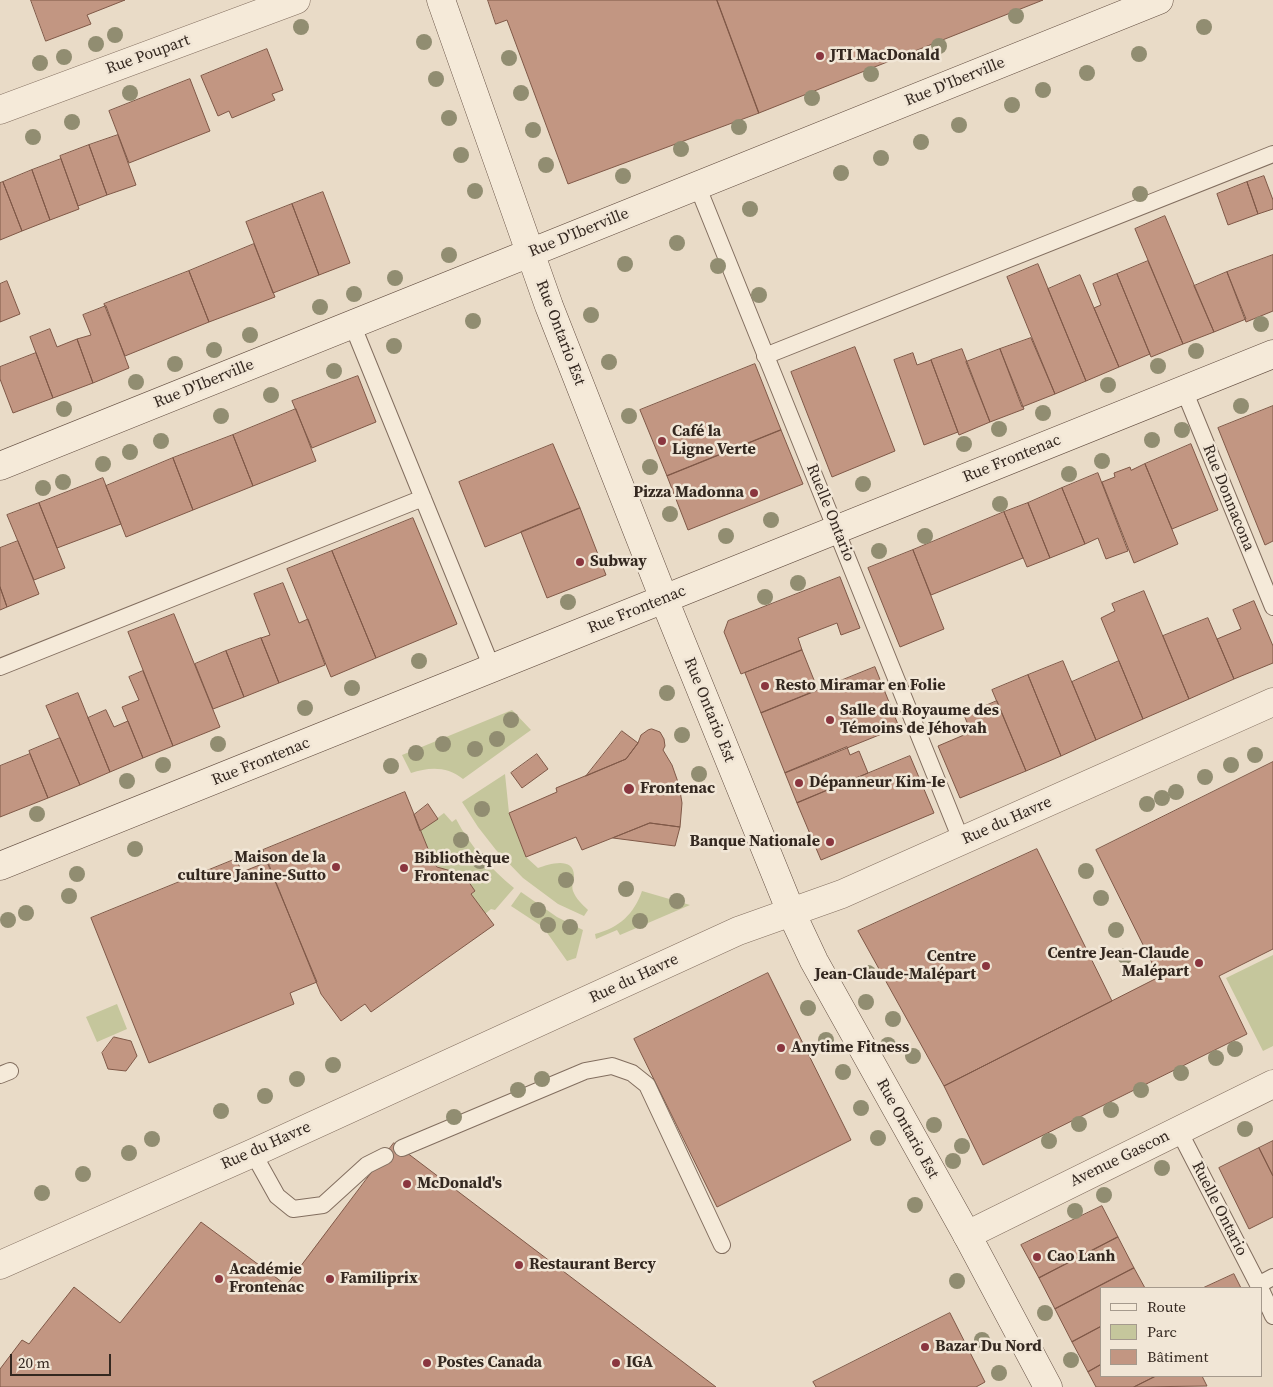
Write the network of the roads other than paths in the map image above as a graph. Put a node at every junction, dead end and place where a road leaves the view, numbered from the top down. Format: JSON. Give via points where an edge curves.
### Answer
{"nodes":[{"id":1,"x":296,"y":0,"type":"edge"},
{"id":2,"x":441,"y":0,"type":"edge"},
{"id":3,"x":1159,"y":0,"type":"edge"},
{"id":4,"x":0,"y":110,"type":"edge"},
{"id":5,"x":1273,"y":154,"type":"edge"},
{"id":6,"x":697,"y":185,"type":"junction"},
{"id":7,"x":529,"y":253,"type":"junction"},
{"id":8,"x":352,"y":324,"type":"junction"},
{"id":9,"x":1273,"y":354,"type":"edge"},
{"id":10,"x":766,"y":356,"type":"junction"},
{"id":11,"x":1184,"y":390,"type":"junction"},
{"id":12,"x":0,"y":466,"type":"edge"},
{"id":13,"x":424,"y":498,"type":"junction"},
{"id":14,"x":837,"y":530,"type":"junction"},
{"id":15,"x":664,"y":599,"type":"junction"},
{"id":16,"x":1273,"y":607,"type":"edge"},
{"id":17,"x":0,"y":667,"type":"edge"},
{"id":18,"x":492,"y":668,"type":"junction"},
{"id":19,"x":1273,"y":702,"type":"edge"},
{"id":20,"x":962,"y":842,"type":"junction"},
{"id":21,"x":0,"y":866,"type":"edge"},
{"id":22,"x":790,"y":912,"type":"junction"},
{"id":23,"x":1273,"y":1084,"type":"edge"},
{"id":24,"x":1179,"y":1131,"type":"junction"},
{"id":25,"x":402,"y":1148,"type":"dead end"},
{"id":26,"x":253,"y":1153,"type":"junction"},
{"id":27,"x":385,"y":1156,"type":"dead end"},
{"id":28,"x":967,"y":1235,"type":"junction"},
{"id":29,"x":722,"y":1245,"type":"dead end"},
{"id":30,"x":0,"y":1265,"type":"edge"},
{"id":31,"x":1263,"y":1286,"type":"edge"},
{"id":32,"x":1273,"y":1316,"type":"edge"},
{"id":33,"x":1048,"y":1387,"type":"edge"}],
"edges":[{"from":1,"to":4,"type":"main road","name":"Rue Poupart"},
{"from":2,"to":7,"type":"main road","name":"Rue Ontario Est"},
{"from":3,"to":6,"type":"main road","name":"Rue D'Iberville"},
{"from":5,"to":10,"type":"lane"},
{"from":6,"to":7,"type":"main road","name":"Rue D'Iberville"},
{"from":6,"to":10,"type":"lane","name":"Ruelle Ontario"},
{"from":7,"to":8,"type":"main road","name":"Rue D'Iberville"},
{"from":7,"to":15,"type":"main road","name":"Rue Ontario Est"},
{"from":8,"to":12,"type":"main road","name":"Rue D'Iberville"},
{"from":8,"to":13,"type":"lane"},
{"from":9,"to":11,"type":"main road","name":"Rue Frontenac"},
{"from":10,"to":14,"type":"lane","name":"Ruelle Ontario"},
{"from":11,"to":14,"type":"main road","name":"Rue Frontenac"},
{"from":11,"to":16,"type":"lane","name":"Rue Donnacona"},
{"from":13,"to":17,"type":"lane"},
{"from":13,"to":18,"type":"lane"},
{"from":14,"to":15,"type":"main road","name":"Rue Frontenac"},
{"from":14,"to":20,"type":"lane","name":"Ruelle Ontario"},
{"from":15,"to":18,"type":"main road","name":"Rue Frontenac"},
{"from":15,"to":22,"type":"main road","name":"Rue Ontario Est"},
{"from":18,"to":21,"type":"main road","name":"Rue Frontenac"},
{"from":19,"to":20,"type":"main road","name":"Rue du Havre"},
{"from":20,"to":22,"type":"main road","name":"Rue du Havre","via":[[842,894]]},
{"from":22,"to":26,"type":"main road","name":"Rue du Havre","via":[[738,931]]},
{"from":22,"to":28,"type":"main road","name":"Rue Ontario Est","via":[[814,961]]},
{"from":23,"to":24,"type":"main road","name":"Avenue Gascon"},
{"from":24,"to":28,"type":"main road","name":"Avenue Gascon"},
{"from":24,"to":31,"type":"lane","name":"Ruelle Ontario"},
{"from":25,"to":29,"type":"lane","via":[[585,1071],[612,1066],[632,1073],[648,1085]]},
{"from":26,"to":27,"type":"lane","via":[[277,1196],[293,1209],[322,1205],[367,1165]]},
{"from":26,"to":30,"type":"main road","name":"Rue du Havre"},
{"from":28,"to":33,"type":"main road","name":"Rue Ontario Est"},
{"from":31,"to":32,"type":"lane","name":"Ruelle Ontario"}]}
